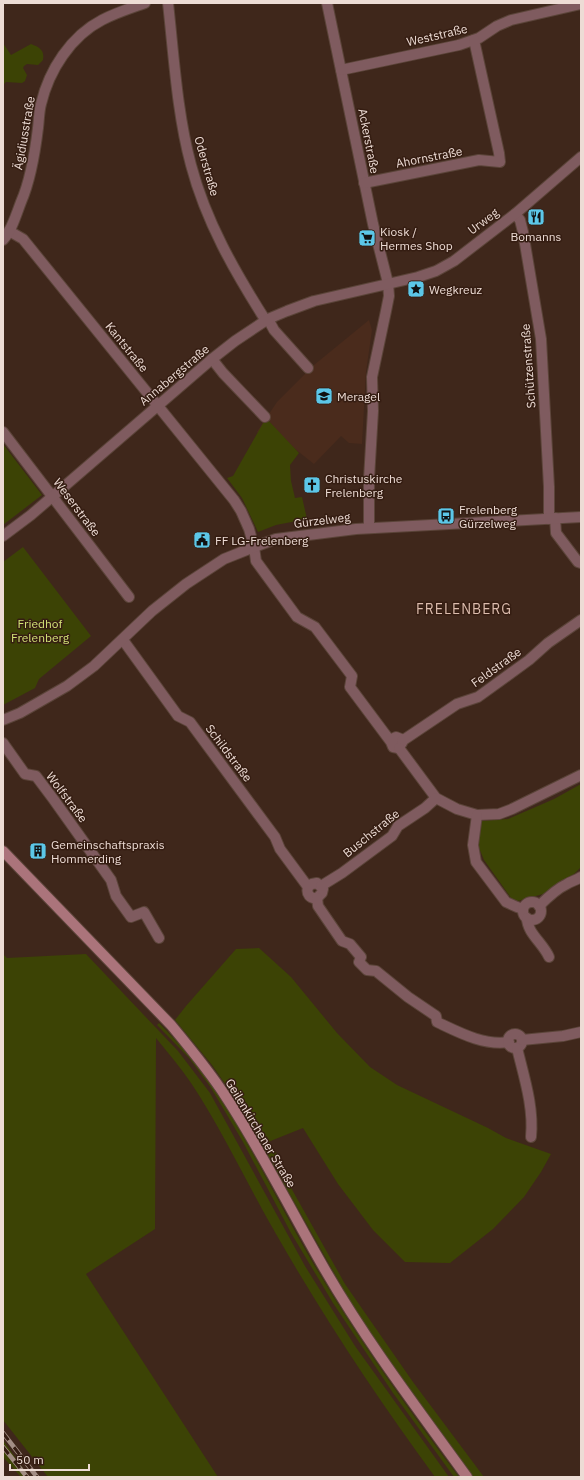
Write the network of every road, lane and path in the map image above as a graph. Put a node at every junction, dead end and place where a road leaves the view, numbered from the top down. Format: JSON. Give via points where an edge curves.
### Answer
{"nodes":[{"id":1,"x":145,"y":3,"type":"edge"},
{"id":2,"x":168,"y":3,"type":"edge"},
{"id":3,"x":327,"y":3,"type":"edge"},
{"id":4,"x":581,"y":4,"type":"edge"},
{"id":5,"x":474,"y":40,"type":"junction"},
{"id":6,"x":341,"y":70,"type":"junction"},
{"id":7,"x":581,"y":157,"type":"edge"},
{"id":8,"x":364,"y":183,"type":"junction"},
{"id":9,"x":515,"y":214,"type":"junction"},
{"id":10,"x":9,"y":231,"type":"junction"},
{"id":11,"x":3,"y":240,"type":"edge"},
{"id":12,"x":388,"y":283,"type":"junction"},
{"id":13,"x":267,"y":320,"type":"junction"},
{"id":14,"x":212,"y":359,"type":"junction"},
{"id":15,"x":308,"y":368,"type":"dead end"},
{"id":16,"x":157,"y":405,"type":"junction"},
{"id":17,"x":265,"y":417,"type":"dead end"},
{"id":18,"x":3,"y":432,"type":"edge"},
{"id":19,"x":52,"y":496,"type":"junction"},
{"id":20,"x":581,"y":517,"type":"edge"},
{"id":21,"x":552,"y":518,"type":"junction"},
{"id":22,"x":369,"y":528,"type":"junction"},
{"id":23,"x":3,"y":536,"type":"edge"},
{"id":24,"x":254,"y":547,"type":"junction"},
{"id":25,"x":581,"y":563,"type":"edge"},
{"id":26,"x":129,"y":597,"type":"dead end"},
{"id":27,"x":581,"y":620,"type":"edge"},
{"id":28,"x":123,"y":640,"type":"junction"},
{"id":29,"x":3,"y":720,"type":"edge"},
{"id":30,"x":3,"y":743,"type":"edge"},
{"id":31,"x":395,"y":743,"type":"junction"},
{"id":32,"x":581,"y":775,"type":"edge"},
{"id":33,"x":436,"y":798,"type":"junction"},
{"id":34,"x":477,"y":815,"type":"junction"},
{"id":35,"x":3,"y":851,"type":"edge"},
{"id":36,"x":581,"y":877,"type":"edge"},
{"id":37,"x":321,"y":886,"type":"junction"},
{"id":38,"x":308,"y":887,"type":"junction"},
{"id":39,"x":317,"y":898,"type":"junction"},
{"id":40,"x":539,"y":906,"type":"junction"},
{"id":41,"x":523,"y":908,"type":"junction"},
{"id":42,"x":526,"y":918,"type":"junction"},
{"id":43,"x":159,"y":938,"type":"dead end"},
{"id":44,"x":549,"y":957,"type":"dead end"},
{"id":45,"x":581,"y":1032,"type":"edge"},
{"id":46,"x":516,"y":1043,"type":"junction"},
{"id":47,"x":531,"y":1137,"type":"dead end"},
{"id":48,"x":467,"y":1477,"type":"edge"}],
"edges":[{"from":1,"to":10,"type":"street","name":"Ägidiusstraße","via":[[102,20],[83,34],[57,62],[40,104],[35,148],[26,189]]},
{"from":2,"to":13,"type":"street","name":"Oderstraße","via":[[183,129],[193,170],[207,212],[221,242],[234,268]]},
{"from":3,"to":6,"type":"street","name":"Ackerstraße"},
{"from":4,"to":5,"type":"street","name":"Weststraße","via":[[511,20]]},
{"from":5,"to":6,"type":"street","name":"Weststraße"},
{"from":5,"to":8,"type":"street","name":"Ahornstraße","via":[[500,162],[479,160]]},
{"from":6,"to":8,"type":"street","name":"Ackerstraße"},
{"from":7,"to":9,"type":"street","name":"Urweg"},
{"from":8,"to":12,"type":"street","name":"Ackerstraße"},
{"from":9,"to":12,"type":"street","name":"Urweg","via":[[436,271]]},
{"from":9,"to":21,"type":"street","name":"Schützenstraße","via":[[520,220],[523,232],[541,339]]},
{"from":10,"to":11,"type":"street","name":"Ägidiusstraße"},
{"from":10,"to":16,"type":"street","name":"Kantstraße","via":[[23,239]]},
{"from":12,"to":13,"type":"street","name":"Annabergstraße","via":[[314,301]]},
{"from":12,"to":22,"type":"street","name":"Ackerstraße","via":[[389,296],[372,376]]},
{"from":13,"to":14,"type":"street","name":"Annabergstraße"},
{"from":13,"to":15,"type":"street","name":"Oderstraße"},
{"from":14,"to":16,"type":"street","name":"Annabergstraße"},
{"from":14,"to":17,"type":"street"},
{"from":16,"to":19,"type":"street","name":"Annabergstraße"},
{"from":16,"to":24,"type":"street","name":"Kantstraße","via":[[234,500],[249,529]]},
{"from":18,"to":19,"type":"street","name":"Weserstraße"},
{"from":19,"to":23,"type":"street","name":"Annabergstraße"},
{"from":19,"to":26,"type":"street","name":"Weserstraße"},
{"from":20,"to":21,"type":"street","name":"Gürzelweg"},
{"from":21,"to":22,"type":"street","name":"Gürzelweg"},
{"from":21,"to":25,"type":"street","name":"Schützenstraße","via":[[556,533]]},
{"from":22,"to":24,"type":"street","name":"Gürzelweg","via":[[276,539]]},
{"from":24,"to":28,"type":"street","name":"Gürzelweg","via":[[224,559],[186,584],[152,611]]},
{"from":24,"to":31,"type":"street","name":"Kantstraße","via":[[256,561],[298,617],[316,627],[352,676],[350,687]]},
{"from":27,"to":31,"type":"street","name":"Feldstraße","via":[[478,697],[457,704]]},
{"from":28,"to":29,"type":"street","name":"Gürzelweg","via":[[67,686]]},
{"from":28,"to":38,"type":"street","name":"Schildstraße","via":[[178,716],[190,722],[275,837],[280,849]]},
{"from":30,"to":43,"type":"street","name":"Wolfstraße","via":[[25,774],[36,776],[57,804],[111,880],[116,896],[131,917],[144,912]]},
{"from":31,"to":33,"type":"street"},
{"from":32,"to":34,"type":"street","via":[[499,814]]},
{"from":33,"to":34,"type":"street","via":[[457,809]]},
{"from":33,"to":37,"type":"street","name":"Buschstraße","via":[[398,826],[392,836]]},
{"from":34,"to":41,"type":"street","via":[[473,845],[476,862],[506,902]]},
{"from":35,"to":48,"type":"main road","name":"Geilenkirchener Straße","via":[[171,1026],[226,1096],[351,1314]]},
{"from":36,"to":40,"type":"street","via":[[574,882],[568,882]]},
{"from":37,"to":38,"type":"street","via":[[314,883]]},
{"from":37,"to":39,"type":"street","via":[[322,893]]},
{"from":38,"to":39,"type":"street","name":"Schildstraße","via":[[309,896]]},
{"from":39,"to":46,"type":"street","name":"Schildstraße","via":[[318,906],[342,941],[350,944],[361,957],[359,962],[367,970],[376,971],[436,1016],[439,1024],[466,1036],[501,1044]]},
{"from":40,"to":41,"type":"street","via":[[530,902]]},
{"from":40,"to":42,"type":"street","via":[[539,916],[533,920]]},
{"from":41,"to":42,"type":"street"},
{"from":42,"to":44,"type":"street","via":[[527,926]]},
{"from":45,"to":46,"type":"street","name":"Schildstraße"},
{"from":46,"to":47,"type":"street","via":[[531,1108]]}]}
